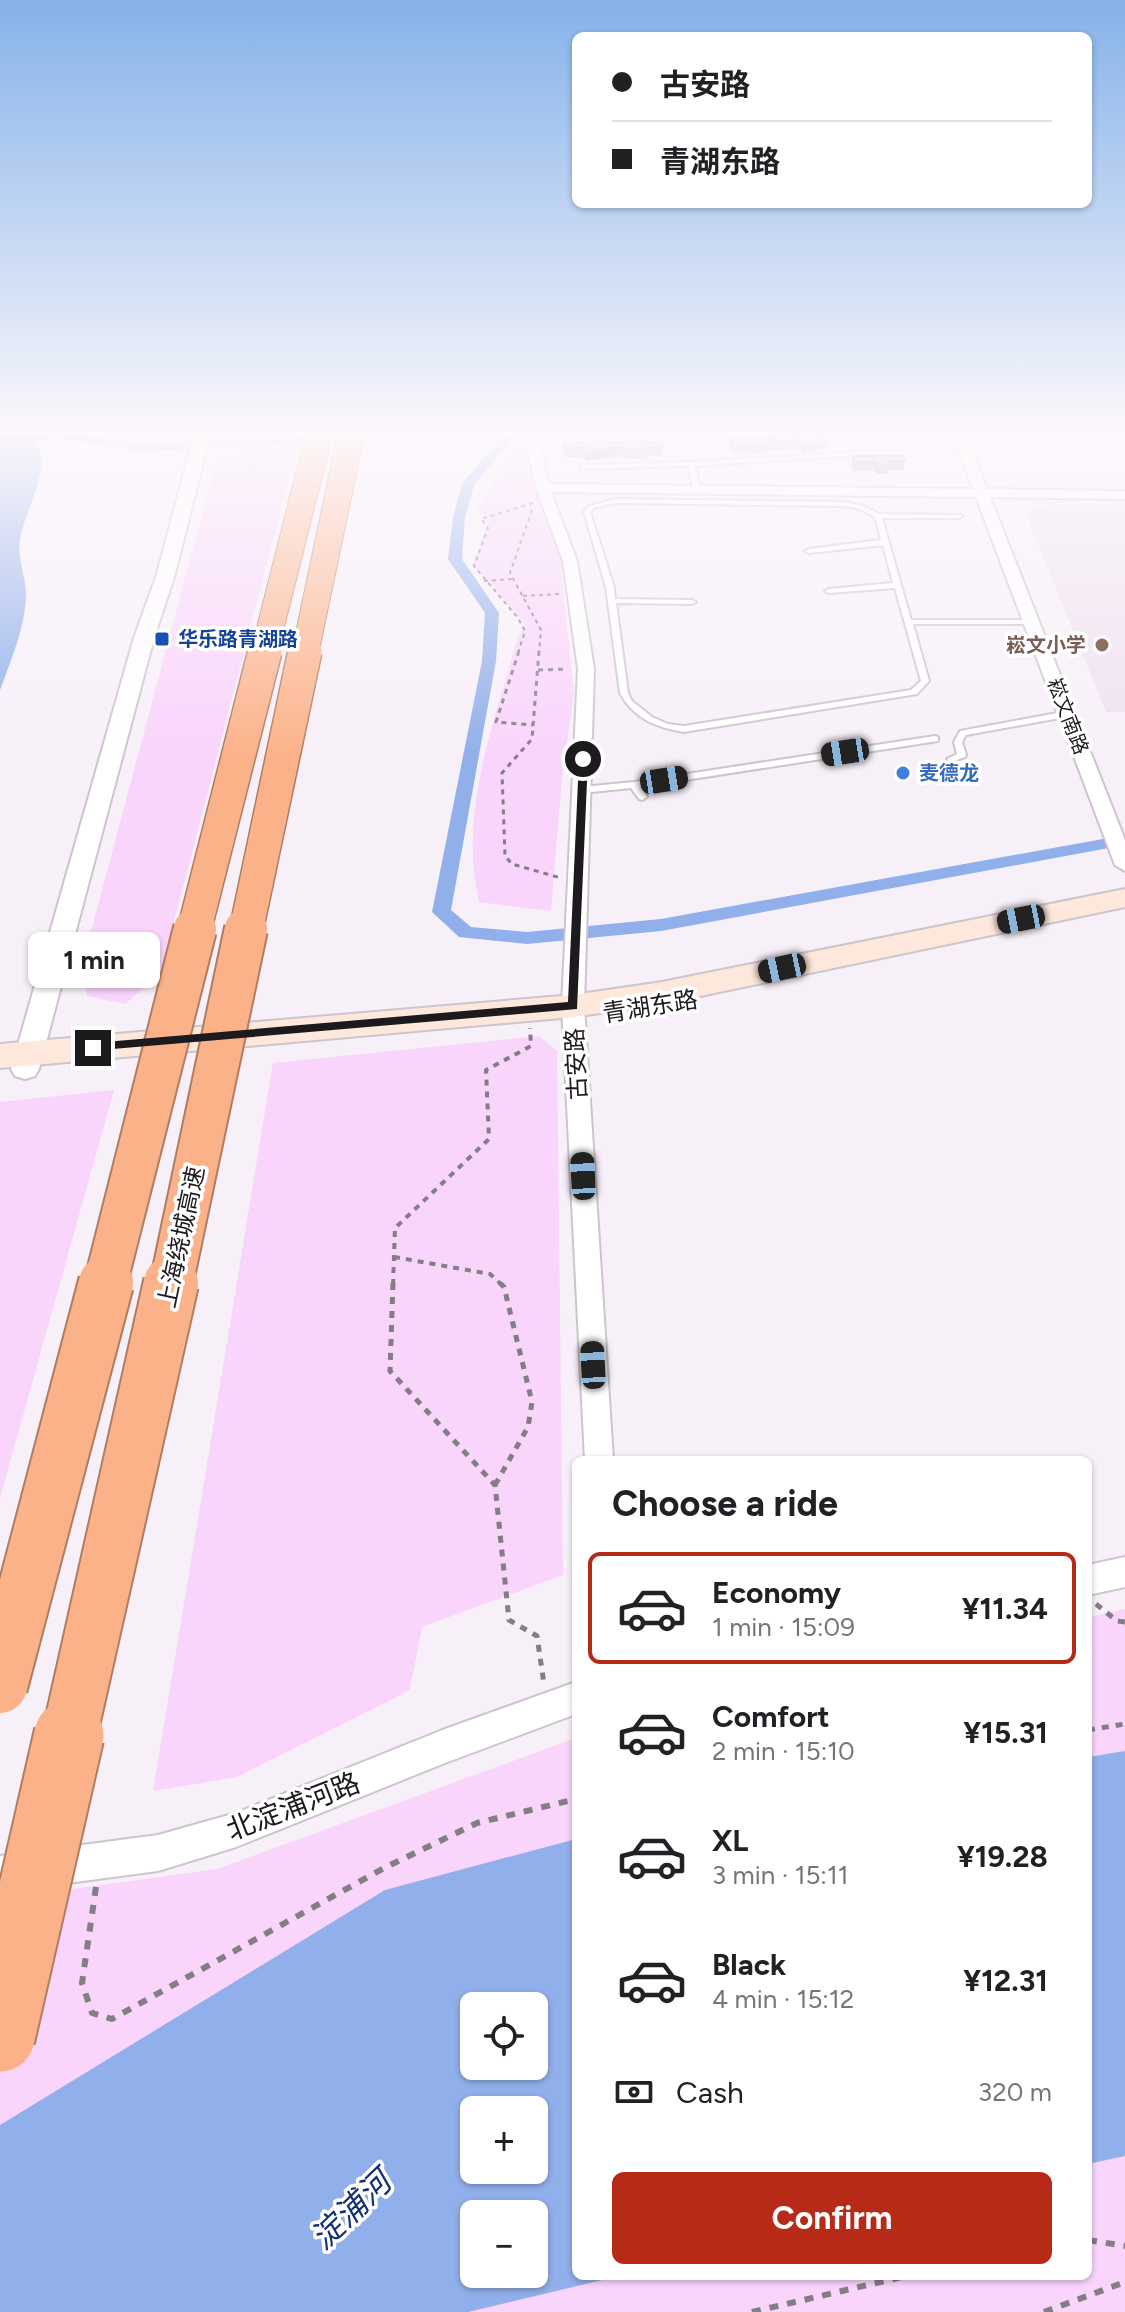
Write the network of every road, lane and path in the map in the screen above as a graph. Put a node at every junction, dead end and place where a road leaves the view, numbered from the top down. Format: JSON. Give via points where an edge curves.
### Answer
{"nodes":[{"id":1,"x":886,"y":542,"type":"edge"},
{"id":2,"x":174,"y":543,"type":"edge"},
{"id":3,"x":292,"y":543,"type":"edge"},
{"id":4,"x":328,"y":543,"type":"edge"},
{"id":5,"x":483,"y":543,"type":"edge"},
{"id":6,"x":521,"y":543,"type":"edge"},
{"id":7,"x":563,"y":543,"type":"edge"},
{"id":8,"x":596,"y":543,"type":"edge"},
{"id":9,"x":878,"y":543,"type":"edge"},
{"id":10,"x":1001,"y":543,"type":"edge"},
{"id":11,"x":809,"y":551,"type":"dead end"},
{"id":12,"x":513,"y":579,"type":"junction"},
{"id":13,"x":484,"y":581,"type":"junction"},
{"id":14,"x":898,"y":585,"type":"junction"},
{"id":15,"x":829,"y":591,"type":"dead end"},
{"id":16,"x":576,"y":593,"type":"junction"},
{"id":17,"x":523,"y":596,"type":"junction"},
{"id":18,"x":613,"y":601,"type":"junction"},
{"id":19,"x":692,"y":602,"type":"dead end"},
{"id":20,"x":908,"y":622,"type":"junction"},
{"id":21,"x":1032,"y":622,"type":"junction"},
{"id":22,"x":586,"y":669,"type":"junction"},
{"id":23,"x":538,"y":670,"type":"junction"},
{"id":24,"x":1068,"y":714,"type":"junction"},
{"id":25,"x":533,"y":725,"type":"junction"},
{"id":26,"x":935,"y":739,"type":"dead end"},
{"id":27,"x":951,"y":759,"type":"dead end"},
{"id":28,"x":634,"y":785,"type":"junction"},
{"id":29,"x":582,"y":790,"type":"junction"},
{"id":30,"x":642,"y":797,"type":"dead end"},
{"id":31,"x":1122,"y":857,"type":"edge"},
{"id":32,"x":578,"y":883,"type":"junction"},
{"id":33,"x":1125,"y":898,"type":"edge"},
{"id":34,"x":1125,"y":913,"type":"edge"},
{"id":35,"x":574,"y":1012,"type":"junction"},
{"id":36,"x":530,"y":1024,"type":"junction"},
{"id":37,"x":14,"y":1062,"type":"edge"},
{"id":38,"x":394,"y":1257,"type":"junction"},
{"id":39,"x":599,"y":1456,"type":"edge"},
{"id":40,"x":495,"y":1485,"type":"junction"},
{"id":41,"x":1125,"y":1572,"type":"edge"},
{"id":42,"x":1092,"y":1579,"type":"edge"},
{"id":43,"x":1092,"y":1600,"type":"edge"},
{"id":44,"x":1125,"y":1622,"type":"edge"},
{"id":45,"x":0,"y":1686,"type":"edge"},
{"id":46,"x":562,"y":1702,"type":"edge"},
{"id":47,"x":1125,"y":1724,"type":"edge"},
{"id":48,"x":1092,"y":1729,"type":"edge"},
{"id":49,"x":572,"y":1800,"type":"edge"},
{"id":50,"x":100,"y":1861,"type":"junction"},
{"id":51,"x":0,"y":1874,"type":"edge"},
{"id":52,"x":0,"y":2037,"type":"edge"},
{"id":53,"x":1092,"y":2241,"type":"edge"},
{"id":54,"x":1125,"y":2246,"type":"edge"},
{"id":55,"x":889,"y":2280,"type":"edge"},
{"id":56,"x":1125,"y":2282,"type":"edge"},
{"id":57,"x":752,"y":2312,"type":"edge"},
{"id":58,"x":1044,"y":2312,"type":"edge"}],
"edges":[{"from":1,"to":14,"type":"lane"},
{"from":2,"to":37,"type":"street"},
{"from":3,"to":45,"type":"highway","bridge":true},
{"from":4,"to":52,"type":"highway","name":"上海绕城高速","bridge":true,"via":[[152,1374]]},
{"from":5,"to":13,"type":"path","via":[[474,566]]},
{"from":6,"to":12,"type":"path","via":[[510,573]]},
{"from":7,"to":16,"type":"street","name":"古安路"},
{"from":8,"to":18,"type":"lane"},
{"from":9,"to":11,"type":"lane"},
{"from":10,"to":21,"type":"street","name":"崧文南路"},
{"from":12,"to":13,"type":"path"},
{"from":12,"to":17,"type":"path"},
{"from":13,"to":25,"type":"path","via":[[525,631],[496,722]]},
{"from":14,"to":15,"type":"lane"},
{"from":14,"to":20,"type":"lane"},
{"from":16,"to":17,"type":"path"},
{"from":16,"to":22,"type":"street","name":"古安路"},
{"from":17,"to":23,"type":"path","via":[[541,630]]},
{"from":18,"to":19,"type":"lane"},
{"from":18,"to":20,"type":"lane","via":[[629,705],[652,722],[684,729],[914,692],[925,681]]},
{"from":20,"to":21,"type":"lane"},
{"from":21,"to":24,"type":"street","name":"崧文南路"},
{"from":22,"to":23,"type":"path"},
{"from":22,"to":29,"type":"street","name":"古安路"},
{"from":23,"to":25,"type":"path"},
{"from":24,"to":27,"type":"lane","via":[[963,733],[958,742],[962,755]]},
{"from":24,"to":31,"type":"street","name":"崧文南路"},
{"from":25,"to":32,"type":"path","via":[[532,739],[502,773],[505,856],[512,864]]},
{"from":26,"to":28,"type":"lane"},
{"from":28,"to":29,"type":"lane"},
{"from":28,"to":30,"type":"lane"},
{"from":29,"to":32,"type":"street","name":"古安路"},
{"from":32,"to":35,"type":"street","name":"古安路"},
{"from":33,"to":35,"type":"main road","name":"青湖东路"},
{"from":34,"to":35,"type":"main road","name":"青湖东路","via":[[643,1008]]},
{"from":35,"to":36,"type":"main road","name":"青湖东路"},
{"from":35,"to":37,"type":"main road","name":"青湖东路"},
{"from":35,"to":39,"type":"street","name":"古安路"},
{"from":36,"to":37,"type":"main road","name":"青湖东路"},
{"from":36,"to":38,"type":"path","via":[[531,1046],[486,1070],[489,1139],[395,1228]]},
{"from":38,"to":40,"type":"path","via":[[390,1371]]},
{"from":38,"to":40,"type":"path","via":[[490,1274],[504,1287],[532,1402],[528,1427]]},
{"from":40,"to":46,"type":"path","via":[[509,1620],[537,1636]]},
{"from":41,"to":42,"type":"street"},
{"from":43,"to":44,"type":"path"},
{"from":46,"to":50,"type":"street","name":"北淀浦河路","via":[[236,1830],[158,1853]]},
{"from":47,"to":48,"type":"path"},
{"from":49,"to":50,"type":"path","via":[[477,1823],[384,1868],[112,2019],[92,2013],[82,1983]]},
{"from":50,"to":51,"type":"street","name":"北淀浦河路"},
{"from":53,"to":54,"type":"path"},
{"from":55,"to":57,"type":"path"},
{"from":56,"to":58,"type":"path"}]}
